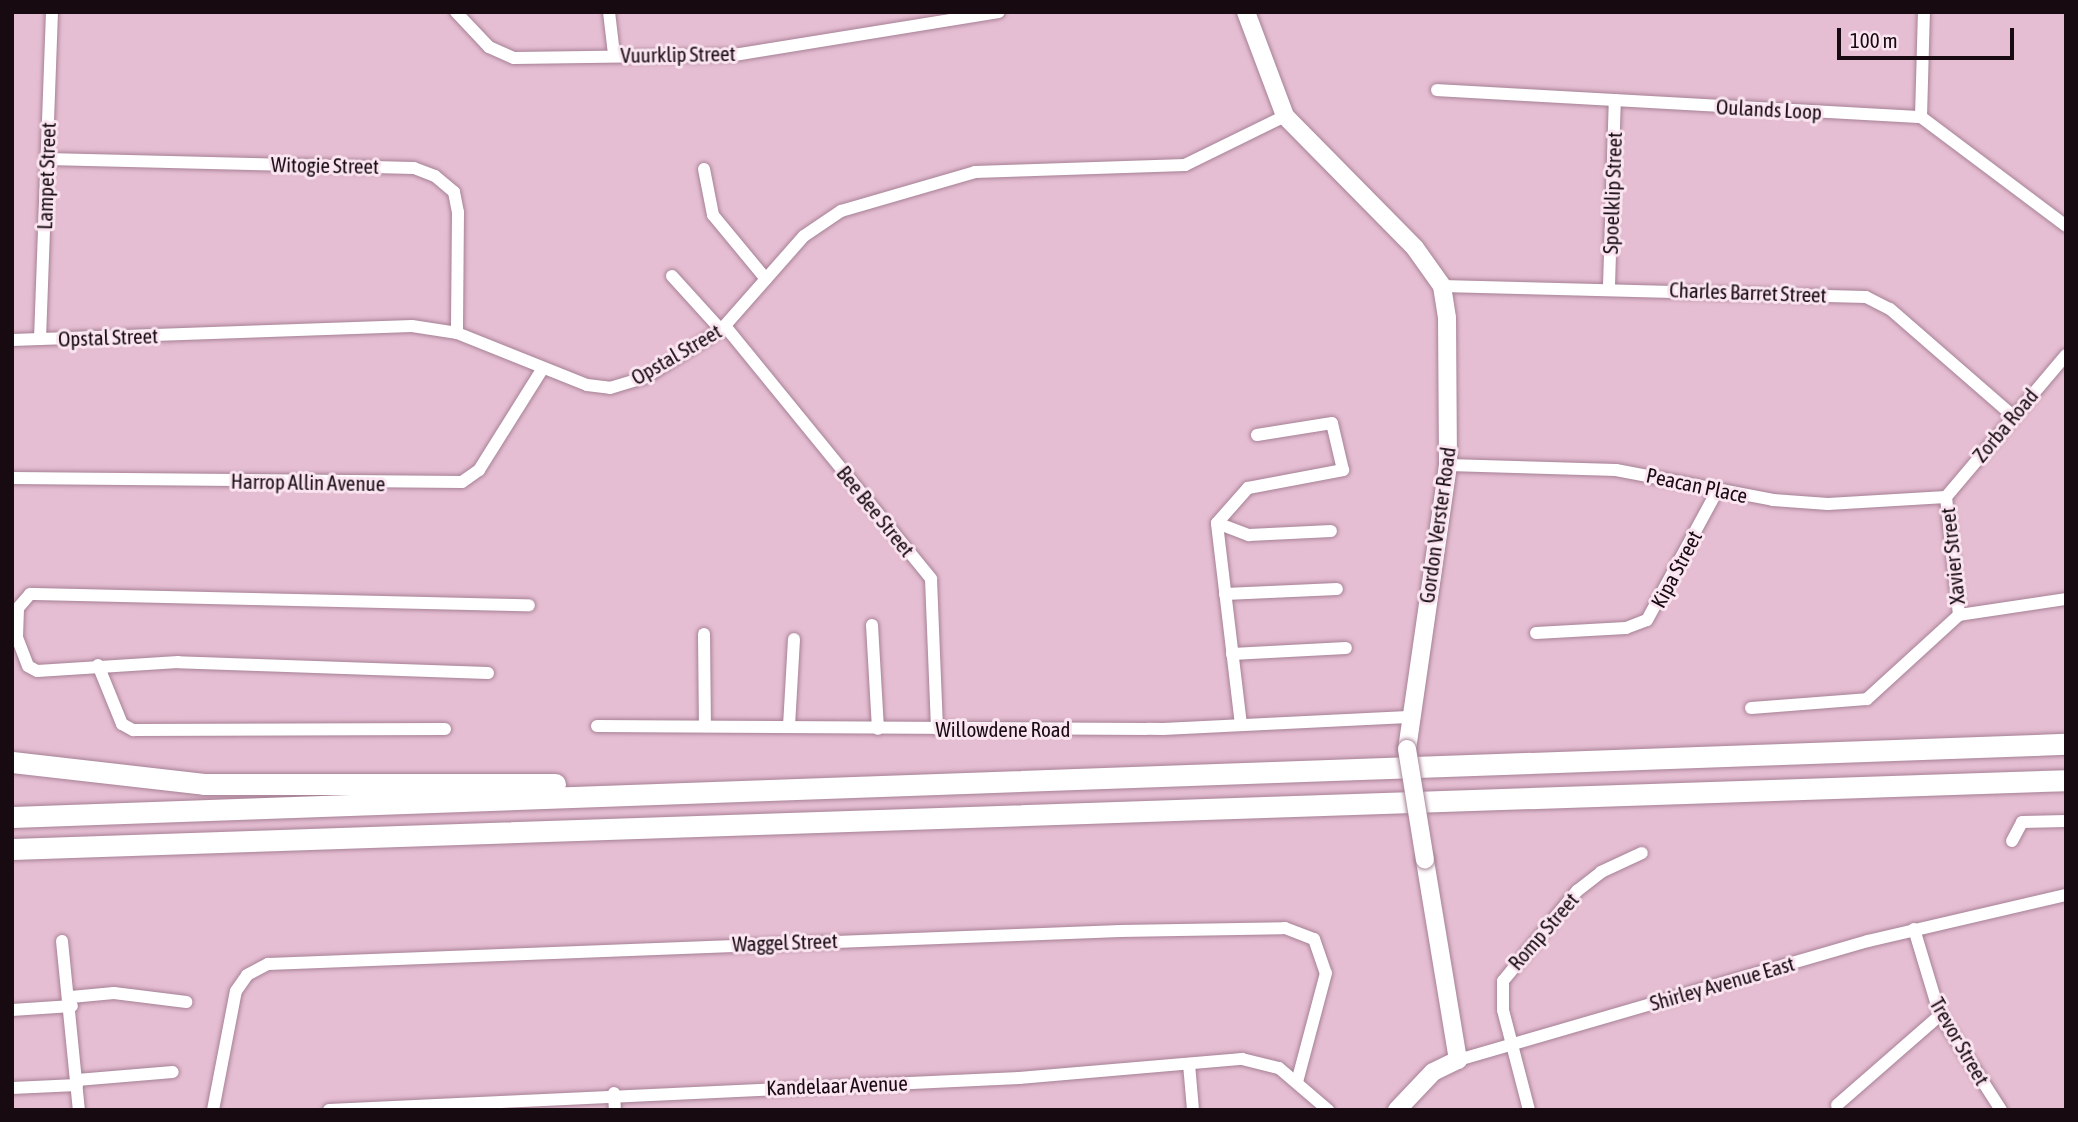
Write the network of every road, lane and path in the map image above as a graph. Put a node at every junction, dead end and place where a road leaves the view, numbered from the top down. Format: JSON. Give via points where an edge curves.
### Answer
{"nodes":[{"id":1,"x":52,"y":12,"type":"edge"},
{"id":2,"x":456,"y":12,"type":"edge"},
{"id":3,"x":609,"y":12,"type":"edge"},
{"id":4,"x":999,"y":12,"type":"edge"},
{"id":5,"x":1246,"y":12,"type":"edge"},
{"id":6,"x":1924,"y":12,"type":"edge"},
{"id":7,"x":614,"y":54,"type":"junction"},
{"id":8,"x":1437,"y":90,"type":"dead end"},
{"id":9,"x":1615,"y":100,"type":"junction"},
{"id":10,"x":1285,"y":116,"type":"junction"},
{"id":11,"x":1921,"y":117,"type":"junction"},
{"id":12,"x":47,"y":159,"type":"junction"},
{"id":13,"x":704,"y":169,"type":"dead end"},
{"id":14,"x":2066,"y":226,"type":"edge"},
{"id":15,"x":672,"y":276,"type":"dead end"},
{"id":16,"x":766,"y":279,"type":"junction"},
{"id":17,"x":1442,"y":286,"type":"junction"},
{"id":18,"x":1609,"y":286,"type":"junction"},
{"id":19,"x":723,"y":328,"type":"junction"},
{"id":20,"x":457,"y":333,"type":"junction"},
{"id":21,"x":12,"y":340,"type":"edge"},
{"id":22,"x":40,"y":340,"type":"junction"},
{"id":23,"x":2066,"y":355,"type":"edge"},
{"id":24,"x":543,"y":368,"type":"junction"},
{"id":25,"x":2012,"y":415,"type":"junction"},
{"id":26,"x":1257,"y":435,"type":"dead end"},
{"id":27,"x":1448,"y":465,"type":"junction"},
{"id":28,"x":12,"y":478,"type":"edge"},
{"id":29,"x":1717,"y":491,"type":"junction"},
{"id":30,"x":1947,"y":497,"type":"junction"},
{"id":31,"x":1217,"y":523,"type":"junction"},
{"id":32,"x":1331,"y":531,"type":"dead end"},
{"id":33,"x":1337,"y":589,"type":"dead end"},
{"id":34,"x":1225,"y":593,"type":"junction"},
{"id":35,"x":2066,"y":599,"type":"edge"},
{"id":36,"x":529,"y":604,"type":"dead end"},
{"id":37,"x":1959,"y":615,"type":"junction"},
{"id":38,"x":872,"y":625,"type":"dead end"},
{"id":39,"x":704,"y":634,"type":"dead end"},
{"id":40,"x":1536,"y":634,"type":"dead end"},
{"id":41,"x":14,"y":637,"type":"edge"},
{"id":42,"x":794,"y":639,"type":"dead end"},
{"id":43,"x":1346,"y":648,"type":"dead end"},
{"id":44,"x":1232,"y":654,"type":"junction"},
{"id":45,"x":98,"y":665,"type":"junction"},
{"id":46,"x":488,"y":673,"type":"dead end"},
{"id":47,"x":1751,"y":708,"type":"dead end"},
{"id":48,"x":1408,"y":717,"type":"junction"},
{"id":49,"x":1241,"y":725,"type":"junction"},
{"id":50,"x":597,"y":726,"type":"dead end"},
{"id":51,"x":705,"y":726,"type":"junction"},
{"id":52,"x":789,"y":726,"type":"junction"},
{"id":53,"x":445,"y":729,"type":"dead end"},
{"id":54,"x":878,"y":729,"type":"junction"},
{"id":55,"x":937,"y":729,"type":"junction"},
{"id":56,"x":2066,"y":744,"type":"edge"},
{"id":57,"x":12,"y":761,"type":"edge"},
{"id":58,"x":2066,"y":780,"type":"edge"},
{"id":59,"x":891,"y":783,"type":"junction"},
{"id":60,"x":1851,"y":788,"type":"junction"},
{"id":61,"x":2066,"y":788,"type":"edge"},
{"id":62,"x":12,"y":817,"type":"edge"},
{"id":63,"x":2066,"y":821,"type":"edge"},
{"id":64,"x":2012,"y":841,"type":"dead end"},
{"id":65,"x":12,"y":849,"type":"edge"},
{"id":66,"x":1642,"y":853,"type":"dead end"},
{"id":67,"x":2066,"y":895,"type":"edge"},
{"id":68,"x":1914,"y":929,"type":"junction"},
{"id":69,"x":62,"y":941,"type":"dead end"},
{"id":70,"x":72,"y":1001,"type":"junction"},
{"id":71,"x":186,"y":1002,"type":"dead end"},
{"id":72,"x":12,"y":1010,"type":"edge"},
{"id":73,"x":1940,"y":1014,"type":"junction"},
{"id":74,"x":1511,"y":1044,"type":"junction"},
{"id":75,"x":1458,"y":1060,"type":"junction"},
{"id":76,"x":1189,"y":1064,"type":"junction"},
{"id":77,"x":173,"y":1072,"type":"dead end"},
{"id":78,"x":77,"y":1082,"type":"junction"},
{"id":79,"x":1297,"y":1082,"type":"junction"},
{"id":80,"x":12,"y":1088,"type":"edge"},
{"id":81,"x":614,"y":1093,"type":"junction"},
{"id":82,"x":1837,"y":1105,"type":"dead end"},
{"id":83,"x":79,"y":1110,"type":"edge"},
{"id":84,"x":213,"y":1110,"type":"edge"},
{"id":85,"x":329,"y":1110,"type":"edge"},
{"id":86,"x":615,"y":1110,"type":"edge"},
{"id":87,"x":1193,"y":1110,"type":"edge"},
{"id":88,"x":1328,"y":1110,"type":"edge"},
{"id":89,"x":1397,"y":1110,"type":"edge"},
{"id":90,"x":1529,"y":1110,"type":"edge"},
{"id":91,"x":2001,"y":1110,"type":"edge"}],
"edges":[{"from":1,"to":12,"type":"street","name":"Lampet Street"},
{"from":2,"to":7,"type":"street","name":"Vuurklip Street","via":[[489,47],[514,58]]},
{"from":3,"to":7,"type":"street"},
{"from":4,"to":7,"type":"street","name":"Vuurklip Street","via":[[734,55]]},
{"from":5,"to":10,"type":"street","name":"Gordon Verster Road"},
{"from":6,"to":11,"type":"street"},
{"from":8,"to":9,"type":"street","name":"Oulands Loop"},
{"from":9,"to":11,"type":"street","name":"Oulands Loop"},
{"from":9,"to":18,"type":"street","name":"Spoelklip Street"},
{"from":10,"to":16,"type":"street","name":"Opstal Street","via":[[1185,165],[975,172],[873,199],[824,219]]},
{"from":10,"to":17,"type":"street","name":"Gordon Verster Road","via":[[1415,248]]},
{"from":11,"to":14,"type":"street"},
{"from":12,"to":20,"type":"street","name":"Witogie Street","via":[[414,167],[454,192],[458,212]]},
{"from":12,"to":22,"type":"street","name":"Lampet Street"},
{"from":13,"to":16,"type":"street","via":[[713,215]]},
{"from":15,"to":19,"type":"street","name":"Bee Bee Street"},
{"from":16,"to":19,"type":"street","name":"Opstal Street"},
{"from":17,"to":18,"type":"street","name":"Charles Barret Street"},
{"from":17,"to":27,"type":"street","name":"Gordon Verster Road","via":[[1447,318]]},
{"from":18,"to":25,"type":"street","name":"Charles Barret Street","via":[[1873,299]]},
{"from":19,"to":24,"type":"street","name":"Opstal Street","via":[[646,377],[619,386],[587,385]]},
{"from":19,"to":55,"type":"street","name":"Bee Bee Street","via":[[931,579]]},
{"from":20,"to":22,"type":"street","name":"Opstal Street","via":[[412,326]]},
{"from":20,"to":24,"type":"street","name":"Opstal Street"},
{"from":21,"to":22,"type":"street","name":"Opstal Street"},
{"from":23,"to":25,"type":"street","name":"Zorba Road"},
{"from":24,"to":28,"type":"street","name":"Harrop Allin Avenue","via":[[479,470],[462,482]]},
{"from":25,"to":30,"type":"street","name":"Zorba Road"},
{"from":26,"to":31,"type":"street","via":[[1332,423],[1343,470],[1248,488]]},
{"from":27,"to":29,"type":"street","name":"Peacan Place","via":[[1616,470]]},
{"from":27,"to":48,"type":"street","name":"Gordon Verster Road"},
{"from":29,"to":30,"type":"street","name":"Peacan Place","via":[[1828,504]]},
{"from":29,"to":40,"type":"street","name":"Kipa Street","via":[[1647,620],[1626,628]]},
{"from":30,"to":37,"type":"street","name":"Xavier Street"},
{"from":31,"to":32,"type":"street","via":[[1258,536]]},
{"from":31,"to":34,"type":"street"},
{"from":33,"to":34,"type":"street"},
{"from":34,"to":44,"type":"street"},
{"from":35,"to":37,"type":"street"},
{"from":36,"to":41,"type":"street","via":[[30,594],[19,601]]},
{"from":37,"to":47,"type":"street","via":[[1878,694],[1847,704]]},
{"from":38,"to":54,"type":"street"},
{"from":39,"to":51,"type":"street"},
{"from":41,"to":45,"type":"street","via":[[28,666],[37,671]]},
{"from":42,"to":52,"type":"street"},
{"from":43,"to":44,"type":"street"},
{"from":44,"to":49,"type":"street"},
{"from":45,"to":46,"type":"street","via":[[339,664]]},
{"from":45,"to":53,"type":"street","via":[[122,724],[134,730]]},
{"from":48,"to":49,"type":"street","name":"Willowdene Road"},
{"from":48,"to":75,"type":"street","name":"Gordon Verster Road","bridge":true,"via":[[1407,749]]},
{"from":49,"to":55,"type":"street","name":"Willowdene Road"},
{"from":50,"to":51,"type":"street","name":"Willowdene Road"},
{"from":51,"to":52,"type":"street","name":"Willowdene Road"},
{"from":52,"to":54,"type":"street","name":"Willowdene Road"},
{"from":54,"to":55,"type":"street","name":"Willowdene Road"},
{"from":56,"to":59,"type":"highway"},
{"from":57,"to":59,"type":"highway","via":[[143,780],[292,788]]},
{"from":58,"to":60,"type":"highway"},
{"from":59,"to":62,"type":"highway"},
{"from":60,"to":61,"type":"highway"},
{"from":60,"to":65,"type":"highway"},
{"from":63,"to":64,"type":"street","via":[[2022,822]]},
{"from":66,"to":74,"type":"street","name":"Romp Street","via":[[1586,883],[1508,969],[1501,990]]},
{"from":67,"to":68,"type":"street","name":"Shirley Avenue East"},
{"from":68,"to":73,"type":"street","name":"Trevor Street"},
{"from":68,"to":74,"type":"street","name":"Shirley Avenue East"},
{"from":69,"to":70,"type":"street"},
{"from":70,"to":71,"type":"street","via":[[114,993]]},
{"from":70,"to":72,"type":"street"},
{"from":70,"to":78,"type":"street"},
{"from":73,"to":82,"type":"street"},
{"from":73,"to":91,"type":"street","name":"Trevor Street"},
{"from":74,"to":75,"type":"street","name":"Shirley Avenue East"},
{"from":74,"to":90,"type":"street","name":"Romp Street"},
{"from":75,"to":89,"type":"street","name":"Shirley Avenue East","via":[[1433,1072]]},
{"from":76,"to":79,"type":"street","name":"Kandelaar Avenue","via":[[1261,1061]]},
{"from":76,"to":81,"type":"street","name":"Kandelaar Avenue","via":[[1019,1078]]},
{"from":76,"to":87,"type":"street"},
{"from":77,"to":78,"type":"street"},
{"from":78,"to":80,"type":"street"},
{"from":78,"to":83,"type":"street"},
{"from":79,"to":84,"type":"street","name":"Waggel Street","via":[[1326,973],[1314,939],[1285,928],[1120,931],[268,964],[247,975],[236,991]]},
{"from":79,"to":88,"type":"street","name":"Kandelaar Avenue"},
{"from":81,"to":85,"type":"street","name":"Kandelaar Avenue"},
{"from":81,"to":86,"type":"street"}]}
